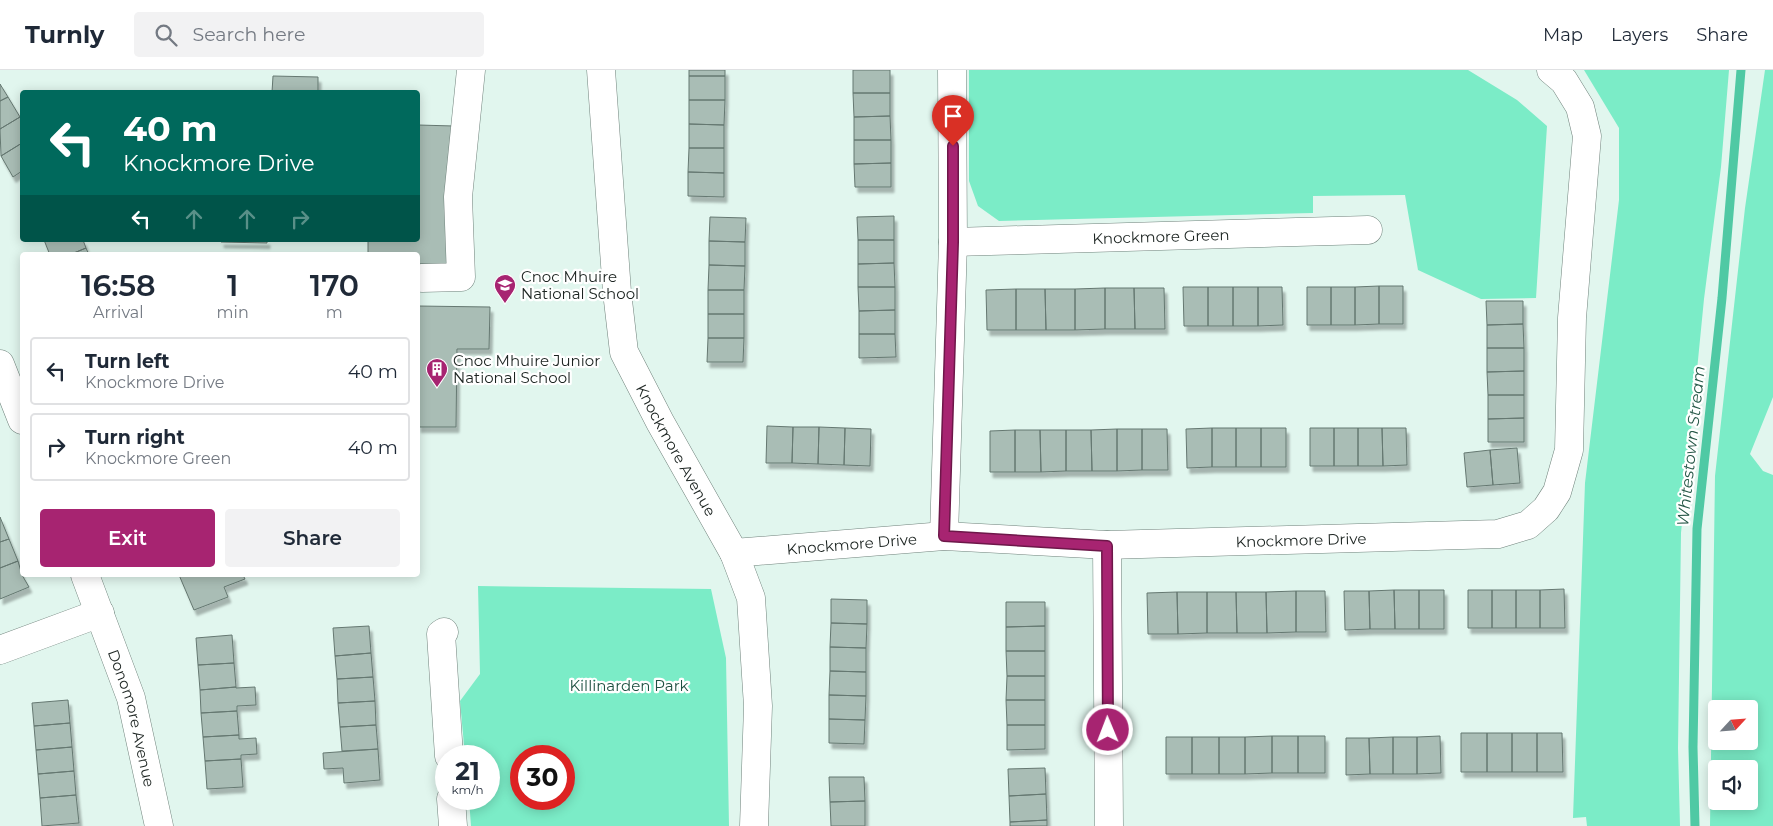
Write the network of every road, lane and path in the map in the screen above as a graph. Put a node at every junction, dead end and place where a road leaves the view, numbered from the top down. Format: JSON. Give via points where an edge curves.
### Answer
{"nodes":[{"id":1,"x":472,"y":70,"type":"edge"},
{"id":2,"x":601,"y":70,"type":"edge"},
{"id":3,"x":952,"y":70,"type":"edge"},
{"id":4,"x":1551,"y":70,"type":"edge"},
{"id":5,"x":1368,"y":230,"type":"dead end"},
{"id":6,"x":953,"y":242,"type":"junction"},
{"id":7,"x":422,"y":278,"type":"dead end"},
{"id":8,"x":0,"y":364,"type":"edge"},
{"id":9,"x":20,"y":415,"type":"edge"},
{"id":10,"x":944,"y":536,"type":"junction"},
{"id":11,"x":1107,"y":546,"type":"junction"},
{"id":12,"x":734,"y":553,"type":"junction"},
{"id":13,"x":86,"y":577,"type":"edge"},
{"id":14,"x":100,"y":613,"type":"junction"},
{"id":15,"x":444,"y":632,"type":"dead end"},
{"id":16,"x":0,"y":650,"type":"edge"},
{"id":17,"x":448,"y":745,"type":"edge"},
{"id":18,"x":452,"y":810,"type":"edge"},
{"id":19,"x":159,"y":826,"type":"edge"},
{"id":20,"x":453,"y":826,"type":"edge"},
{"id":21,"x":754,"y":826,"type":"edge"},
{"id":22,"x":1109,"y":826,"type":"edge"}],
"edges":[{"from":1,"to":7,"type":"street","via":[[458,197],[461,278]]},
{"from":2,"to":12,"type":"street","name":"Knockmore Avenue","via":[[624,352]]},
{"from":3,"to":6,"type":"street"},
{"from":4,"to":11,"type":"street","name":"Knockmore Drive","via":[[1564,81],[1580,108],[1587,136],[1572,318],[1569,450],[1557,492],[1546,509],[1528,525],[1498,534]]},
{"from":5,"to":6,"type":"street","name":"Knockmore Green"},
{"from":6,"to":10,"type":"street"},
{"from":8,"to":9,"type":"street"},
{"from":10,"to":11,"type":"street","name":"Knockmore Drive"},
{"from":10,"to":12,"type":"street","name":"Knockmore Drive"},
{"from":11,"to":22,"type":"street"},
{"from":12,"to":21,"type":"street","name":"Knockmore Avenue","via":[[751,598],[758,706]]},
{"from":13,"to":14,"type":"street","name":"Donomore Avenue"},
{"from":14,"to":16,"type":"street"},
{"from":14,"to":19,"type":"street","name":"Donomore Avenue","via":[[130,698]]},
{"from":15,"to":17,"type":"street","via":[[441,634]]},
{"from":18,"to":20,"type":"street"}]}
